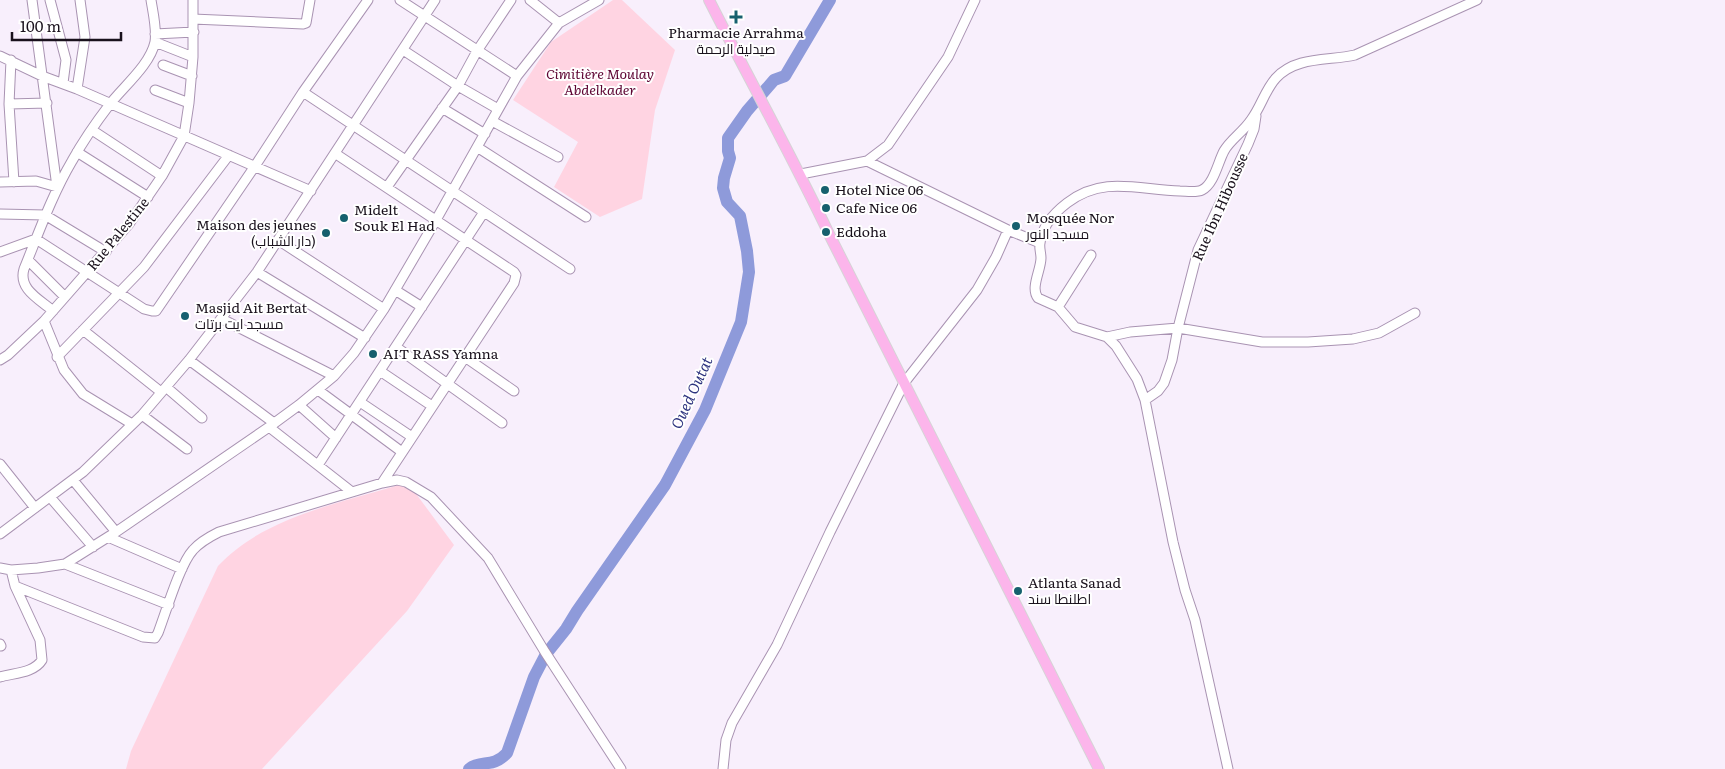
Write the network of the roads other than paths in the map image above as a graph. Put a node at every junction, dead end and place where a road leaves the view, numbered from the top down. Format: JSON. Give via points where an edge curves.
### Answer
{"nodes":[{"id":1,"x":32,"y":0,"type":"edge"},
{"id":2,"x":50,"y":0,"type":"edge"},
{"id":3,"x":80,"y":0,"type":"edge"},
{"id":4,"x":151,"y":0,"type":"edge"},
{"id":5,"x":193,"y":0,"type":"edge"},
{"id":6,"x":310,"y":0,"type":"edge"},
{"id":7,"x":368,"y":0,"type":"edge"},
{"id":8,"x":400,"y":0,"type":"edge"},
{"id":9,"x":435,"y":0,"type":"edge"},
{"id":10,"x":510,"y":0,"type":"edge"},
{"id":11,"x":530,"y":0,"type":"edge"},
{"id":12,"x":599,"y":0,"type":"edge"},
{"id":13,"x":709,"y":0,"type":"edge"},
{"id":14,"x":974,"y":0,"type":"edge"},
{"id":15,"x":1477,"y":0,"type":"edge"},
{"id":16,"x":425,"y":16,"type":"junction"},
{"id":17,"x":193,"y":18,"type":"junction"},
{"id":18,"x":559,"y":23,"type":"junction"},
{"id":19,"x":194,"y":32,"type":"junction"},
{"id":20,"x":155,"y":38,"type":"junction"},
{"id":21,"x":403,"y":50,"type":"junction"},
{"id":22,"x":477,"y":50,"type":"junction"},
{"id":23,"x":0,"y":56,"type":"edge"},
{"id":24,"x":193,"y":57,"type":"junction"},
{"id":25,"x":11,"y":60,"type":"junction"},
{"id":26,"x":163,"y":65,"type":"dead end"},
{"id":27,"x":42,"y":76,"type":"junction"},
{"id":28,"x":192,"y":76,"type":"junction"},
{"id":29,"x":516,"y":76,"type":"junction"},
{"id":30,"x":63,"y":83,"type":"junction"},
{"id":31,"x":458,"y":86,"type":"junction"},
{"id":32,"x":77,"y":89,"type":"junction"},
{"id":33,"x":156,"y":90,"type":"dead end"},
{"id":34,"x":303,"y":92,"type":"junction"},
{"id":35,"x":47,"y":103,"type":"junction"},
{"id":36,"x":189,"y":103,"type":"junction"},
{"id":37,"x":9,"y":104,"type":"junction"},
{"id":38,"x":110,"y":104,"type":"junction"},
{"id":39,"x":442,"y":108,"type":"junction"},
{"id":40,"x":498,"y":109,"type":"junction"},
{"id":41,"x":1256,"y":113,"type":"junction"},
{"id":42,"x":492,"y":121,"type":"junction"},
{"id":43,"x":354,"y":125,"type":"junction"},
{"id":44,"x":92,"y":130,"type":"junction"},
{"id":45,"x":485,"y":134,"type":"junction"},
{"id":46,"x":184,"y":136,"type":"junction"},
{"id":47,"x":477,"y":147,"type":"junction"},
{"id":48,"x":77,"y":152,"type":"junction"},
{"id":49,"x":336,"y":154,"type":"junction"},
{"id":50,"x":229,"y":155,"type":"junction"},
{"id":51,"x":558,"y":157,"type":"dead end"},
{"id":52,"x":405,"y":159,"type":"junction"},
{"id":53,"x":868,"y":161,"type":"junction"},
{"id":54,"x":254,"y":166,"type":"junction"},
{"id":55,"x":801,"y":174,"type":"junction"},
{"id":56,"x":162,"y":176,"type":"junction"},
{"id":57,"x":0,"y":182,"type":"edge"},
{"id":58,"x":14,"y":182,"type":"junction"},
{"id":59,"x":57,"y":187,"type":"junction"},
{"id":60,"x":387,"y":187,"type":"junction"},
{"id":61,"x":311,"y":190,"type":"junction"},
{"id":62,"x":452,"y":190,"type":"junction"},
{"id":63,"x":148,"y":197,"type":"junction"},
{"id":64,"x":0,"y":208,"type":"edge"},
{"id":65,"x":484,"y":212,"type":"junction"},
{"id":66,"x":0,"y":214,"type":"edge"},
{"id":67,"x":46,"y":215,"type":"junction"},
{"id":68,"x":586,"y":217,"type":"dead end"},
{"id":69,"x":436,"y":220,"type":"junction"},
{"id":70,"x":1008,"y":230,"type":"junction"},
{"id":71,"x":36,"y":239,"type":"junction"},
{"id":72,"x":278,"y":240,"type":"junction"},
{"id":73,"x":466,"y":240,"type":"junction"},
{"id":74,"x":1040,"y":243,"type":"junction"},
{"id":75,"x":0,"y":252,"type":"edge"},
{"id":76,"x":106,"y":252,"type":"junction"},
{"id":77,"x":1091,"y":255,"type":"dead end"},
{"id":78,"x":28,"y":260,"type":"junction"},
{"id":79,"x":570,"y":269,"type":"dead end"},
{"id":80,"x":87,"y":272,"type":"junction"},
{"id":81,"x":258,"y":272,"type":"junction"},
{"id":82,"x":395,"y":290,"type":"junction"},
{"id":83,"x":118,"y":292,"type":"junction"},
{"id":84,"x":65,"y":297,"type":"junction"},
{"id":85,"x":422,"y":307,"type":"junction"},
{"id":86,"x":1058,"y":307,"type":"junction"},
{"id":87,"x":384,"y":309,"type":"junction"},
{"id":88,"x":53,"y":311,"type":"junction"},
{"id":89,"x":1415,"y":313,"type":"dead end"},
{"id":90,"x":222,"y":320,"type":"junction"},
{"id":91,"x":44,"y":321,"type":"junction"},
{"id":92,"x":1178,"y":328,"type":"junction"},
{"id":93,"x":82,"y":330,"type":"junction"},
{"id":94,"x":1107,"y":337,"type":"junction"},
{"id":95,"x":365,"y":338,"type":"junction"},
{"id":96,"x":396,"y":347,"type":"junction"},
{"id":97,"x":57,"y":357,"type":"junction"},
{"id":98,"x":465,"y":357,"type":"junction"},
{"id":99,"x":0,"y":360,"type":"edge"},
{"id":100,"x":189,"y":360,"type":"junction"},
{"id":101,"x":380,"y":371,"type":"junction"},
{"id":102,"x":334,"y":376,"type":"junction"},
{"id":103,"x":904,"y":383,"type":"junction"},
{"id":104,"x":447,"y":384,"type":"junction"},
{"id":105,"x":163,"y":389,"type":"junction"},
{"id":106,"x":318,"y":390,"type":"junction"},
{"id":107,"x":514,"y":391,"type":"dead end"},
{"id":108,"x":1145,"y":400,"type":"junction"},
{"id":109,"x":360,"y":402,"type":"junction"},
{"id":110,"x":299,"y":405,"type":"junction"},
{"id":111,"x":432,"y":406,"type":"junction"},
{"id":112,"x":142,"y":415,"type":"junction"},
{"id":113,"x":351,"y":415,"type":"junction"},
{"id":114,"x":202,"y":418,"type":"dead end"},
{"id":115,"x":132,"y":424,"type":"junction"},
{"id":116,"x":502,"y":424,"type":"dead end"},
{"id":117,"x":271,"y":425,"type":"junction"},
{"id":118,"x":412,"y":437,"type":"junction"},
{"id":119,"x":336,"y":438,"type":"junction"},
{"id":120,"x":187,"y":449,"type":"dead end"},
{"id":121,"x":402,"y":452,"type":"junction"},
{"id":122,"x":0,"y":464,"type":"edge"},
{"id":123,"x":318,"y":465,"type":"junction"},
{"id":124,"x":73,"y":480,"type":"junction"},
{"id":125,"x":382,"y":483,"type":"junction"},
{"id":126,"x":352,"y":492,"type":"junction"},
{"id":127,"x":50,"y":497,"type":"junction"},
{"id":128,"x":35,"y":508,"type":"junction"},
{"id":129,"x":1,"y":530,"type":"edge"},
{"id":130,"x":112,"y":534,"type":"junction"},
{"id":131,"x":93,"y":547,"type":"junction"},
{"id":132,"x":65,"y":564,"type":"junction"},
{"id":133,"x":0,"y":568,"type":"edge"},
{"id":134,"x":182,"y":569,"type":"junction"},
{"id":135,"x":11,"y":570,"type":"junction"},
{"id":136,"x":15,"y":586,"type":"junction"},
{"id":137,"x":169,"y":605,"type":"junction"},
{"id":138,"x":0,"y":677,"type":"edge"},
{"id":139,"x":621,"y":769,"type":"edge"},
{"id":140,"x":723,"y":769,"type":"edge"},
{"id":141,"x":1099,"y":769,"type":"edge"},
{"id":142,"x":1228,"y":769,"type":"edge"}],
"edges":[{"from":1,"to":27,"type":"street"},
{"from":2,"to":30,"type":"street","via":[[66,60]]},
{"from":3,"to":32,"type":"street","via":[[86,37]]},
{"from":4,"to":20,"type":"street"},
{"from":5,"to":17,"type":"street","name":"Rue Palestine"},
{"from":6,"to":17,"type":"street","via":[[303,24]]},
{"from":7,"to":34,"type":"street"},
{"from":8,"to":16,"type":"street"},
{"from":9,"to":16,"type":"street"},
{"from":10,"to":22,"type":"street"},
{"from":11,"to":18,"type":"street"},
{"from":12,"to":18,"type":"street"},
{"from":13,"to":55,"type":"main road"},
{"from":14,"to":53,"type":"street","via":[[948,57],[934,79],[888,146]]},
{"from":15,"to":41,"type":"street","via":[[1355,55],[1305,62],[1282,72]]},
{"from":16,"to":21,"type":"street"},
{"from":16,"to":22,"type":"street"},
{"from":17,"to":19,"type":"street","name":"Rue Palestine"},
{"from":18,"to":29,"type":"street"},
{"from":19,"to":20,"type":"street"},
{"from":19,"to":24,"type":"street","name":"Rue Palestine"},
{"from":20,"to":24,"type":"street"},
{"from":20,"to":38,"type":"street","via":[[141,67]]},
{"from":21,"to":31,"type":"street"},
{"from":21,"to":43,"type":"street"},
{"from":22,"to":29,"type":"street"},
{"from":22,"to":31,"type":"street"},
{"from":23,"to":25,"type":"street"},
{"from":24,"to":28,"type":"street","name":"Rue Palestine"},
{"from":25,"to":27,"type":"street"},
{"from":25,"to":37,"type":"street"},
{"from":26,"to":28,"type":"street"},
{"from":27,"to":30,"type":"street"},
{"from":27,"to":35,"type":"street"},
{"from":28,"to":36,"type":"street","name":"Rue Palestine"},
{"from":29,"to":40,"type":"street"},
{"from":30,"to":32,"type":"street"},
{"from":31,"to":39,"type":"street"},
{"from":31,"to":40,"type":"street"},
{"from":32,"to":38,"type":"street"},
{"from":33,"to":36,"type":"street"},
{"from":34,"to":43,"type":"street"},
{"from":34,"to":54,"type":"street"},
{"from":35,"to":37,"type":"street"},
{"from":35,"to":59,"type":"street"},
{"from":36,"to":46,"type":"street","name":"Rue Palestine"},
{"from":37,"to":58,"type":"street"},
{"from":38,"to":44,"type":"street"},
{"from":38,"to":46,"type":"street"},
{"from":39,"to":45,"type":"street"},
{"from":39,"to":52,"type":"street"},
{"from":40,"to":42,"type":"street"},
{"from":41,"to":74,"type":"street","via":[[1225,148],[1214,175],[1203,190],[1172,191],[1129,186],[1082,193],[1050,218]]},
{"from":41,"to":92,"type":"street","name":"Rue Ibn Hibousse","via":[[1248,144],[1198,250]]},
{"from":42,"to":45,"type":"street"},
{"from":42,"to":51,"type":"street"},
{"from":43,"to":49,"type":"street"},
{"from":43,"to":52,"type":"street"},
{"from":44,"to":48,"type":"street"},
{"from":44,"to":56,"type":"street"},
{"from":45,"to":47,"type":"street"},
{"from":46,"to":50,"type":"street"},
{"from":46,"to":56,"type":"street","name":"Rue Palestine"},
{"from":47,"to":62,"type":"street"},
{"from":47,"to":68,"type":"street"},
{"from":48,"to":59,"type":"street"},
{"from":48,"to":63,"type":"street"},
{"from":49,"to":60,"type":"street"},
{"from":49,"to":61,"type":"street"},
{"from":50,"to":54,"type":"street"},
{"from":50,"to":83,"type":"street","via":[[144,267]]},
{"from":52,"to":60,"type":"street"},
{"from":52,"to":62,"type":"street"},
{"from":53,"to":55,"type":"street"},
{"from":53,"to":70,"type":"street"},
{"from":54,"to":61,"type":"street"},
{"from":54,"to":83,"type":"street","via":[[156,311],[144,309]]},
{"from":55,"to":103,"type":"main road"},
{"from":56,"to":63,"type":"street","name":"Rue Palestine"},
{"from":57,"to":58,"type":"street"},
{"from":58,"to":59,"type":"street","via":[[36,182]]},
{"from":59,"to":67,"type":"street"},
{"from":60,"to":69,"type":"street"},
{"from":61,"to":72,"type":"street"},
{"from":62,"to":65,"type":"street"},
{"from":62,"to":69,"type":"street"},
{"from":63,"to":76,"type":"street","name":"Rue Palestine"},
{"from":64,"to":66,"type":"street"},
{"from":65,"to":73,"type":"street"},
{"from":65,"to":79,"type":"street"},
{"from":66,"to":67,"type":"street"},
{"from":67,"to":71,"type":"street"},
{"from":67,"to":76,"type":"street"},
{"from":69,"to":73,"type":"street"},
{"from":69,"to":82,"type":"street"},
{"from":70,"to":74,"type":"street"},
{"from":70,"to":103,"type":"street","via":[[966,307]]},
{"from":71,"to":75,"type":"street"},
{"from":71,"to":78,"type":"street"},
{"from":71,"to":80,"type":"street"},
{"from":72,"to":81,"type":"street"},
{"from":72,"to":87,"type":"street"},
{"from":73,"to":85,"type":"street"},
{"from":73,"to":98,"type":"street","via":[[516,275]]},
{"from":74,"to":86,"type":"street","via":[[1041,268],[1034,292],[1038,298]]},
{"from":76,"to":80,"type":"street","name":"Rue Palestine"},
{"from":77,"to":86,"type":"street"},
{"from":78,"to":84,"type":"street"},
{"from":78,"to":88,"type":"street","via":[[22,275],[23,283]]},
{"from":80,"to":83,"type":"street"},
{"from":80,"to":84,"type":"street","name":"Rue Palestine"},
{"from":81,"to":90,"type":"street"},
{"from":81,"to":95,"type":"street"},
{"from":82,"to":85,"type":"street"},
{"from":82,"to":87,"type":"street"},
{"from":83,"to":93,"type":"street"},
{"from":84,"to":88,"type":"street","name":"Rue Palestine"},
{"from":85,"to":96,"type":"street"},
{"from":86,"to":94,"type":"street","via":[[1076,327]]},
{"from":87,"to":95,"type":"street"},
{"from":88,"to":91,"type":"street","name":"Rue Palestine"},
{"from":89,"to":92,"type":"street","via":[[1367,337],[1314,342],[1262,342]]},
{"from":90,"to":100,"type":"street"},
{"from":90,"to":102,"type":"street"},
{"from":91,"to":97,"type":"street"},
{"from":91,"to":99,"type":"street","name":"Rue Palestine"},
{"from":92,"to":94,"type":"street"},
{"from":92,"to":108,"type":"street","name":"Rue Ibn Hibousse","via":[[1164,383]]},
{"from":93,"to":97,"type":"street"},
{"from":93,"to":105,"type":"street"},
{"from":94,"to":108,"type":"street","via":[[1127,362]]},
{"from":95,"to":102,"type":"street"},
{"from":96,"to":101,"type":"street"},
{"from":96,"to":104,"type":"street"},
{"from":97,"to":115,"type":"street","via":[[83,394]]},
{"from":98,"to":104,"type":"street"},
{"from":98,"to":107,"type":"street"},
{"from":100,"to":105,"type":"street"},
{"from":100,"to":117,"type":"street"},
{"from":101,"to":109,"type":"street"},
{"from":101,"to":111,"type":"street"},
{"from":102,"to":106,"type":"street"},
{"from":103,"to":140,"type":"street","via":[[777,645],[732,723],[726,740]]},
{"from":103,"to":141,"type":"main road"},
{"from":104,"to":111,"type":"street"},
{"from":104,"to":116,"type":"street"},
{"from":105,"to":112,"type":"street"},
{"from":105,"to":114,"type":"street"},
{"from":106,"to":110,"type":"street"},
{"from":106,"to":113,"type":"street"},
{"from":108,"to":142,"type":"street","via":[[1173,542],[1195,620]]},
{"from":109,"to":113,"type":"street"},
{"from":109,"to":118,"type":"street"},
{"from":110,"to":117,"type":"street"},
{"from":110,"to":119,"type":"street"},
{"from":111,"to":118,"type":"street"},
{"from":112,"to":115,"type":"street"},
{"from":112,"to":120,"type":"street"},
{"from":113,"to":119,"type":"street"},
{"from":113,"to":121,"type":"street"},
{"from":115,"to":124,"type":"street"},
{"from":117,"to":123,"type":"street"},
{"from":117,"to":130,"type":"street"},
{"from":118,"to":121,"type":"street"},
{"from":119,"to":123,"type":"street"},
{"from":121,"to":125,"type":"street"},
{"from":122,"to":128,"type":"street"},
{"from":123,"to":126,"type":"street"},
{"from":124,"to":127,"type":"street"},
{"from":124,"to":130,"type":"street"},
{"from":125,"to":126,"type":"street"},
{"from":125,"to":139,"type":"street","via":[[406,482],[431,497],[488,558]]},
{"from":126,"to":134,"type":"street","via":[[219,532],[198,544]]},
{"from":127,"to":128,"type":"street"},
{"from":127,"to":131,"type":"street"},
{"from":128,"to":129,"type":"street"},
{"from":130,"to":131,"type":"street"},
{"from":130,"to":134,"type":"street"},
{"from":131,"to":132,"type":"street"},
{"from":132,"to":135,"type":"street"},
{"from":132,"to":137,"type":"street"},
{"from":133,"to":135,"type":"street"},
{"from":134,"to":137,"type":"street"},
{"from":135,"to":136,"type":"street"},
{"from":136,"to":137,"type":"street","via":[[149,638],[155,638]]},
{"from":136,"to":138,"type":"street","via":[[40,640],[42,660],[38,667]]}]}
